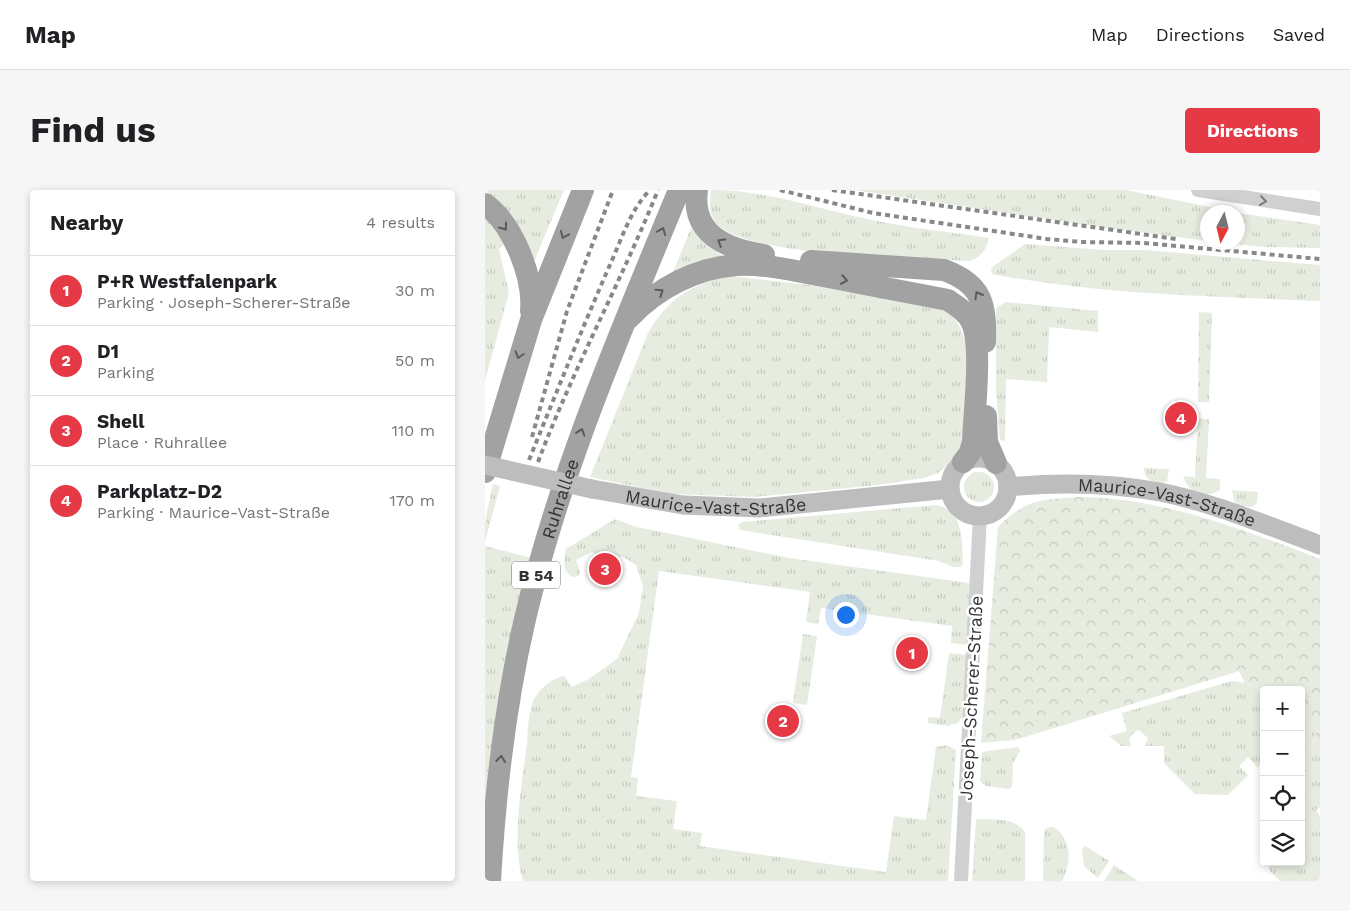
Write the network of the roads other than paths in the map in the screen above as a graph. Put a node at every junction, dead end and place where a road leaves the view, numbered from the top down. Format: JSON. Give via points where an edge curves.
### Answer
{"nodes":[{"id":1,"x":583,"y":190,"type":"edge"},
{"id":2,"x":679,"y":190,"type":"edge"},
{"id":3,"x":697,"y":190,"type":"edge"},
{"id":4,"x":1198,"y":190,"type":"edge"},
{"id":5,"x":485,"y":204,"type":"edge"},
{"id":6,"x":1320,"y":209,"type":"edge"},
{"id":7,"x":531,"y":320,"type":"junction"},
{"id":8,"x":624,"y":324,"type":"junction"},
{"id":9,"x":963,"y":462,"type":"junction"},
{"id":10,"x":996,"y":463,"type":"junction"},
{"id":11,"x":485,"y":465,"type":"edge"},
{"id":12,"x":485,"y":472,"type":"edge"},
{"id":13,"x":1008,"y":487,"type":"junction"},
{"id":14,"x":950,"y":489,"type":"junction"},
{"id":15,"x":980,"y":516,"type":"junction"},
{"id":16,"x":1320,"y":545,"type":"edge"},
{"id":17,"x":492,"y":857,"type":"junction"},
{"id":18,"x":490,"y":881,"type":"edge"},
{"id":19,"x":497,"y":881,"type":"edge"},
{"id":20,"x":961,"y":881,"type":"edge"}],
"edges":[{"from":1,"to":7,"type":"highway","one_way":true},
{"from":8,"to":2,"type":"highway","name":"Ruhrallee","number":"B 54","one_way":true},
{"from":10,"to":3,"type":"highway","one_way":true,"via":[[987,442],[984,307],[981,297],[968,282],[944,270],[803,260],[731,248],[709,234],[701,223],[697,214]]},
{"from":4,"to":6,"type":"street","one_way":true},
{"from":5,"to":7,"type":"highway","one_way":true,"via":[[507,230],[520,254],[531,294]]},
{"from":7,"to":12,"type":"highway","one_way":true},
{"from":8,"to":9,"type":"highway","one_way":true,"via":[[643,305],[681,280],[716,268],[739,265],[797,271],[948,300],[971,319],[976,345],[973,441]]},
{"from":17,"to":8,"type":"highway","name":"Ruhrallee","number":"B 54","one_way":true,"via":[[507,712],[525,621],[568,469]]},
{"from":9,"to":10,"type":"main road","via":[[977,458]]},
{"from":9,"to":14,"type":"main road","via":[[951,478]]},
{"from":10,"to":13,"type":"main road","via":[[1005,475]]},
{"from":11,"to":14,"type":"main road","name":"Maurice-Vast-Straße","bridge":true,"via":[[683,505],[759,508]]},
{"from":13,"to":15,"type":"main road","via":[[1007,495],[998,508]]},
{"from":13,"to":16,"type":"main road","name":"Maurice-Vast-Straße","via":[[1072,484],[1160,492],[1231,512]]},
{"from":14,"to":15,"type":"main road","via":[[962,510]]},
{"from":15,"to":20,"type":"street","name":"Joseph-Scherer-Straße"},
{"from":17,"to":18,"type":"highway","name":"Ruhrallee","number":"B 54"},
{"from":17,"to":19,"type":"highway"}]}
